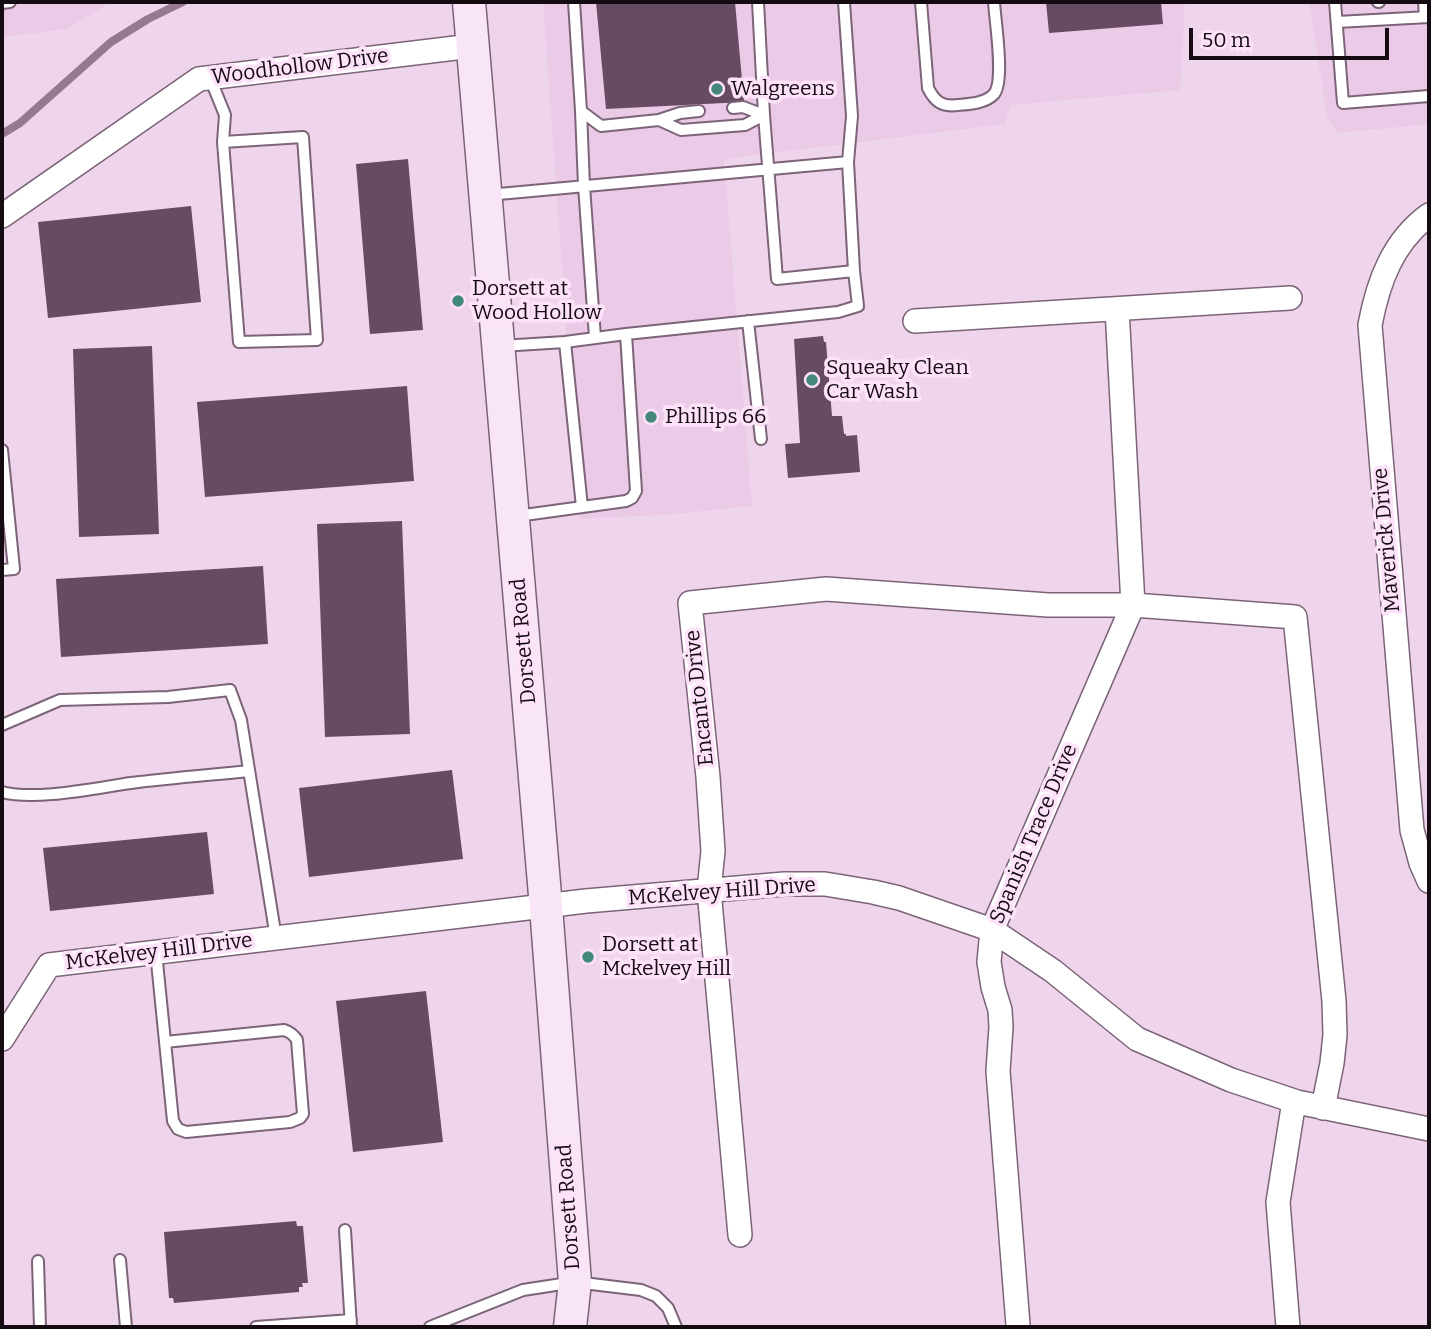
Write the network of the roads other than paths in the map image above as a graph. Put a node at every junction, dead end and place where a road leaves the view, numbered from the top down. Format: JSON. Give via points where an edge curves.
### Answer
{"nodes":[{"id":1,"x":10,"y":2,"type":"edge"},
{"id":2,"x":469,"y":2,"type":"edge"},
{"id":3,"x":574,"y":2,"type":"edge"},
{"id":4,"x":758,"y":2,"type":"edge"},
{"id":5,"x":844,"y":2,"type":"edge"},
{"id":6,"x":921,"y":2,"type":"edge"},
{"id":7,"x":994,"y":2,"type":"edge"},
{"id":8,"x":1335,"y":2,"type":"edge"},
{"id":9,"x":1424,"y":2,"type":"edge"},
{"id":10,"x":2,"y":3,"type":"edge"},
{"id":11,"x":1427,"y":17,"type":"edge"},
{"id":12,"x":1337,"y":23,"type":"junction"},
{"id":13,"x":472,"y":46,"type":"junction"},
{"id":14,"x":210,"y":78,"type":"junction"},
{"id":15,"x":1429,"y":96,"type":"edge"},
{"id":16,"x":733,"y":108,"type":"dead end"},
{"id":17,"x":581,"y":111,"type":"junction"},
{"id":18,"x":699,"y":111,"type":"dead end"},
{"id":19,"x":764,"y":115,"type":"junction"},
{"id":20,"x":659,"y":120,"type":"junction"},
{"id":21,"x":223,"y":142,"type":"junction"},
{"id":22,"x":848,"y":162,"type":"junction"},
{"id":23,"x":768,"y":170,"type":"junction"},
{"id":24,"x":584,"y":186,"type":"junction"},
{"id":25,"x":485,"y":195,"type":"junction"},
{"id":26,"x":1429,"y":215,"type":"edge"},
{"id":27,"x":2,"y":216,"type":"edge"},
{"id":28,"x":854,"y":271,"type":"junction"},
{"id":29,"x":1290,"y":298,"type":"dead end"},
{"id":30,"x":1117,"y":309,"type":"junction"},
{"id":31,"x":748,"y":321,"type":"junction"},
{"id":32,"x":915,"y":321,"type":"dead end"},
{"id":33,"x":626,"y":334,"type":"junction"},
{"id":34,"x":595,"y":337,"type":"junction"},
{"id":35,"x":565,"y":342,"type":"junction"},
{"id":36,"x":499,"y":346,"type":"junction"},
{"id":37,"x":761,"y":439,"type":"dead end"},
{"id":38,"x":2,"y":450,"type":"edge"},
{"id":39,"x":582,"y":507,"type":"junction"},
{"id":40,"x":513,"y":517,"type":"junction"},
{"id":41,"x":2,"y":570,"type":"edge"},
{"id":42,"x":1133,"y":605,"type":"junction"},
{"id":43,"x":2,"y":725,"type":"edge"},
{"id":44,"x":249,"y":771,"type":"junction"},
{"id":45,"x":2,"y":792,"type":"edge"},
{"id":46,"x":1429,"y":881,"type":"edge"},
{"id":47,"x":709,"y":890,"type":"junction"},
{"id":48,"x":546,"y":907,"type":"junction"},
{"id":49,"x":992,"y":930,"type":"junction"},
{"id":50,"x":276,"y":938,"type":"junction"},
{"id":51,"x":156,"y":952,"type":"junction"},
{"id":52,"x":2,"y":1039,"type":"edge"},
{"id":53,"x":165,"y":1042,"type":"junction"},
{"id":54,"x":1294,"y":1101,"type":"junction"},
{"id":55,"x":1323,"y":1108,"type":"junction"},
{"id":56,"x":1429,"y":1129,"type":"edge"},
{"id":57,"x":345,"y":1230,"type":"dead end"},
{"id":58,"x":740,"y":1235,"type":"dead end"},
{"id":59,"x":120,"y":1260,"type":"dead end"},
{"id":60,"x":38,"y":1261,"type":"dead end"},
{"id":61,"x":575,"y":1282,"type":"junction"},
{"id":62,"x":351,"y":1323,"type":"edge"},
{"id":63,"x":1018,"y":1325,"type":"dead end"},
{"id":64,"x":40,"y":1327,"type":"edge"},
{"id":65,"x":126,"y":1327,"type":"edge"},
{"id":66,"x":256,"y":1327,"type":"edge"},
{"id":67,"x":430,"y":1327,"type":"edge"},
{"id":68,"x":570,"y":1327,"type":"edge"},
{"id":69,"x":588,"y":1327,"type":"edge"},
{"id":70,"x":676,"y":1327,"type":"edge"},
{"id":71,"x":1288,"y":1327,"type":"edge"}],
"edges":[{"from":1,"to":10,"type":"lane"},
{"from":2,"to":13,"type":"main road","name":"Dorsett Road"},
{"from":3,"to":17,"type":"lane"},
{"from":4,"to":19,"type":"lane"},
{"from":5,"to":22,"type":"lane","via":[[852,117]]},
{"from":6,"to":7,"type":"lane","via":[[928,88],[933,98],[956,105],[985,100],[999,82]]},
{"from":8,"to":12,"type":"lane"},
{"from":9,"to":11,"type":"lane"},
{"from":11,"to":12,"type":"lane"},
{"from":12,"to":15,"type":"lane","via":[[1343,103]]},
{"from":13,"to":14,"type":"street","name":"Woodhollow Drive"},
{"from":13,"to":25,"type":"main road","name":"Dorsett Road"},
{"from":14,"to":21,"type":"lane","via":[[225,114]]},
{"from":14,"to":27,"type":"street","name":"Woodhollow Drive","via":[[199,79]]},
{"from":16,"to":19,"type":"lane"},
{"from":17,"to":20,"type":"lane","via":[[601,126]]},
{"from":17,"to":24,"type":"lane"},
{"from":18,"to":20,"type":"lane"},
{"from":19,"to":20,"type":"lane","via":[[745,125],[681,130]]},
{"from":19,"to":23,"type":"lane"},
{"from":21,"to":21,"type":"lane","via":[[303,137],[317,340],[239,342]]},
{"from":22,"to":23,"type":"lane"},
{"from":22,"to":28,"type":"lane"},
{"from":23,"to":24,"type":"lane"},
{"from":23,"to":28,"type":"lane","via":[[777,279]]},
{"from":24,"to":25,"type":"lane"},
{"from":24,"to":34,"type":"lane"},
{"from":25,"to":36,"type":"main road","name":"Dorsett Road"},
{"from":26,"to":46,"type":"street","name":"Maverick Drive","via":[[1389,260],[1370,325],[1412,830]]},
{"from":28,"to":31,"type":"lane","via":[[858,306]]},
{"from":29,"to":30,"type":"street"},
{"from":30,"to":32,"type":"street"},
{"from":30,"to":42,"type":"street","name":"Spanish Trace Drive"},
{"from":31,"to":33,"type":"lane"},
{"from":31,"to":37,"type":"lane"},
{"from":33,"to":34,"type":"lane"},
{"from":33,"to":39,"type":"lane","via":[[636,491],[626,500]]},
{"from":34,"to":35,"type":"lane"},
{"from":35,"to":36,"type":"lane"},
{"from":35,"to":39,"type":"lane"},
{"from":36,"to":40,"type":"main road","name":"Dorsett Road"},
{"from":38,"to":41,"type":"lane","via":[[14,569]]},
{"from":39,"to":40,"type":"lane"},
{"from":40,"to":48,"type":"main road","name":"Dorsett Road"},
{"from":42,"to":47,"type":"street","name":"Encanto Drive","via":[[1048,605],[826,589],[690,603],[713,851]]},
{"from":42,"to":49,"type":"street","name":"Spanish Trace Drive"},
{"from":42,"to":55,"type":"street","via":[[1295,617],[1334,1012],[1332,1063]]},
{"from":43,"to":44,"type":"lane","via":[[60,700],[230,690],[241,720]]},
{"from":44,"to":45,"type":"lane","via":[[57,793]]},
{"from":44,"to":50,"type":"lane"},
{"from":47,"to":48,"type":"street","name":"McKelvey Hill Drive"},
{"from":47,"to":49,"type":"street","name":"McKelvey Hill Drive","via":[[825,884],[899,898]]},
{"from":47,"to":58,"type":"street","name":"Encanto Drive"},
{"from":48,"to":50,"type":"street","name":"McKelvey Hill Drive"},
{"from":48,"to":61,"type":"main road","name":"Dorsett Road"},
{"from":49,"to":54,"type":"street","name":"McKelvey Hill Drive","via":[[1053,971],[1137,1039],[1231,1080]]},
{"from":49,"to":63,"type":"street","name":"Spanish Trace Drive","via":[[989,962],[1000,1010],[998,1071]]},
{"from":50,"to":51,"type":"street","name":"McKelvey Hill Drive"},
{"from":51,"to":52,"type":"street","name":"McKelvey Hill Drive","via":[[49,965]]},
{"from":51,"to":53,"type":"lane"},
{"from":53,"to":53,"type":"lane","via":[[173,1121],[180,1131],[290,1122],[303,1114],[297,1040],[289,1032]]},
{"from":54,"to":55,"type":"street","name":"McKelvey Hill Drive"},
{"from":54,"to":71,"type":"street","via":[[1278,1202]]},
{"from":55,"to":56,"type":"street","name":"McKelvey Hill Drive"},
{"from":57,"to":62,"type":"lane"},
{"from":59,"to":65,"type":"lane"},
{"from":60,"to":64,"type":"lane"},
{"from":61,"to":67,"type":"lane","via":[[523,1290]]},
{"from":61,"to":68,"type":"main road","name":"Dorsett Road"},
{"from":61,"to":69,"type":"main road","name":"Dorsett Road"},
{"from":61,"to":70,"type":"lane","via":[[656,1296],[668,1308]]},
{"from":62,"to":66,"type":"lane"}]}
